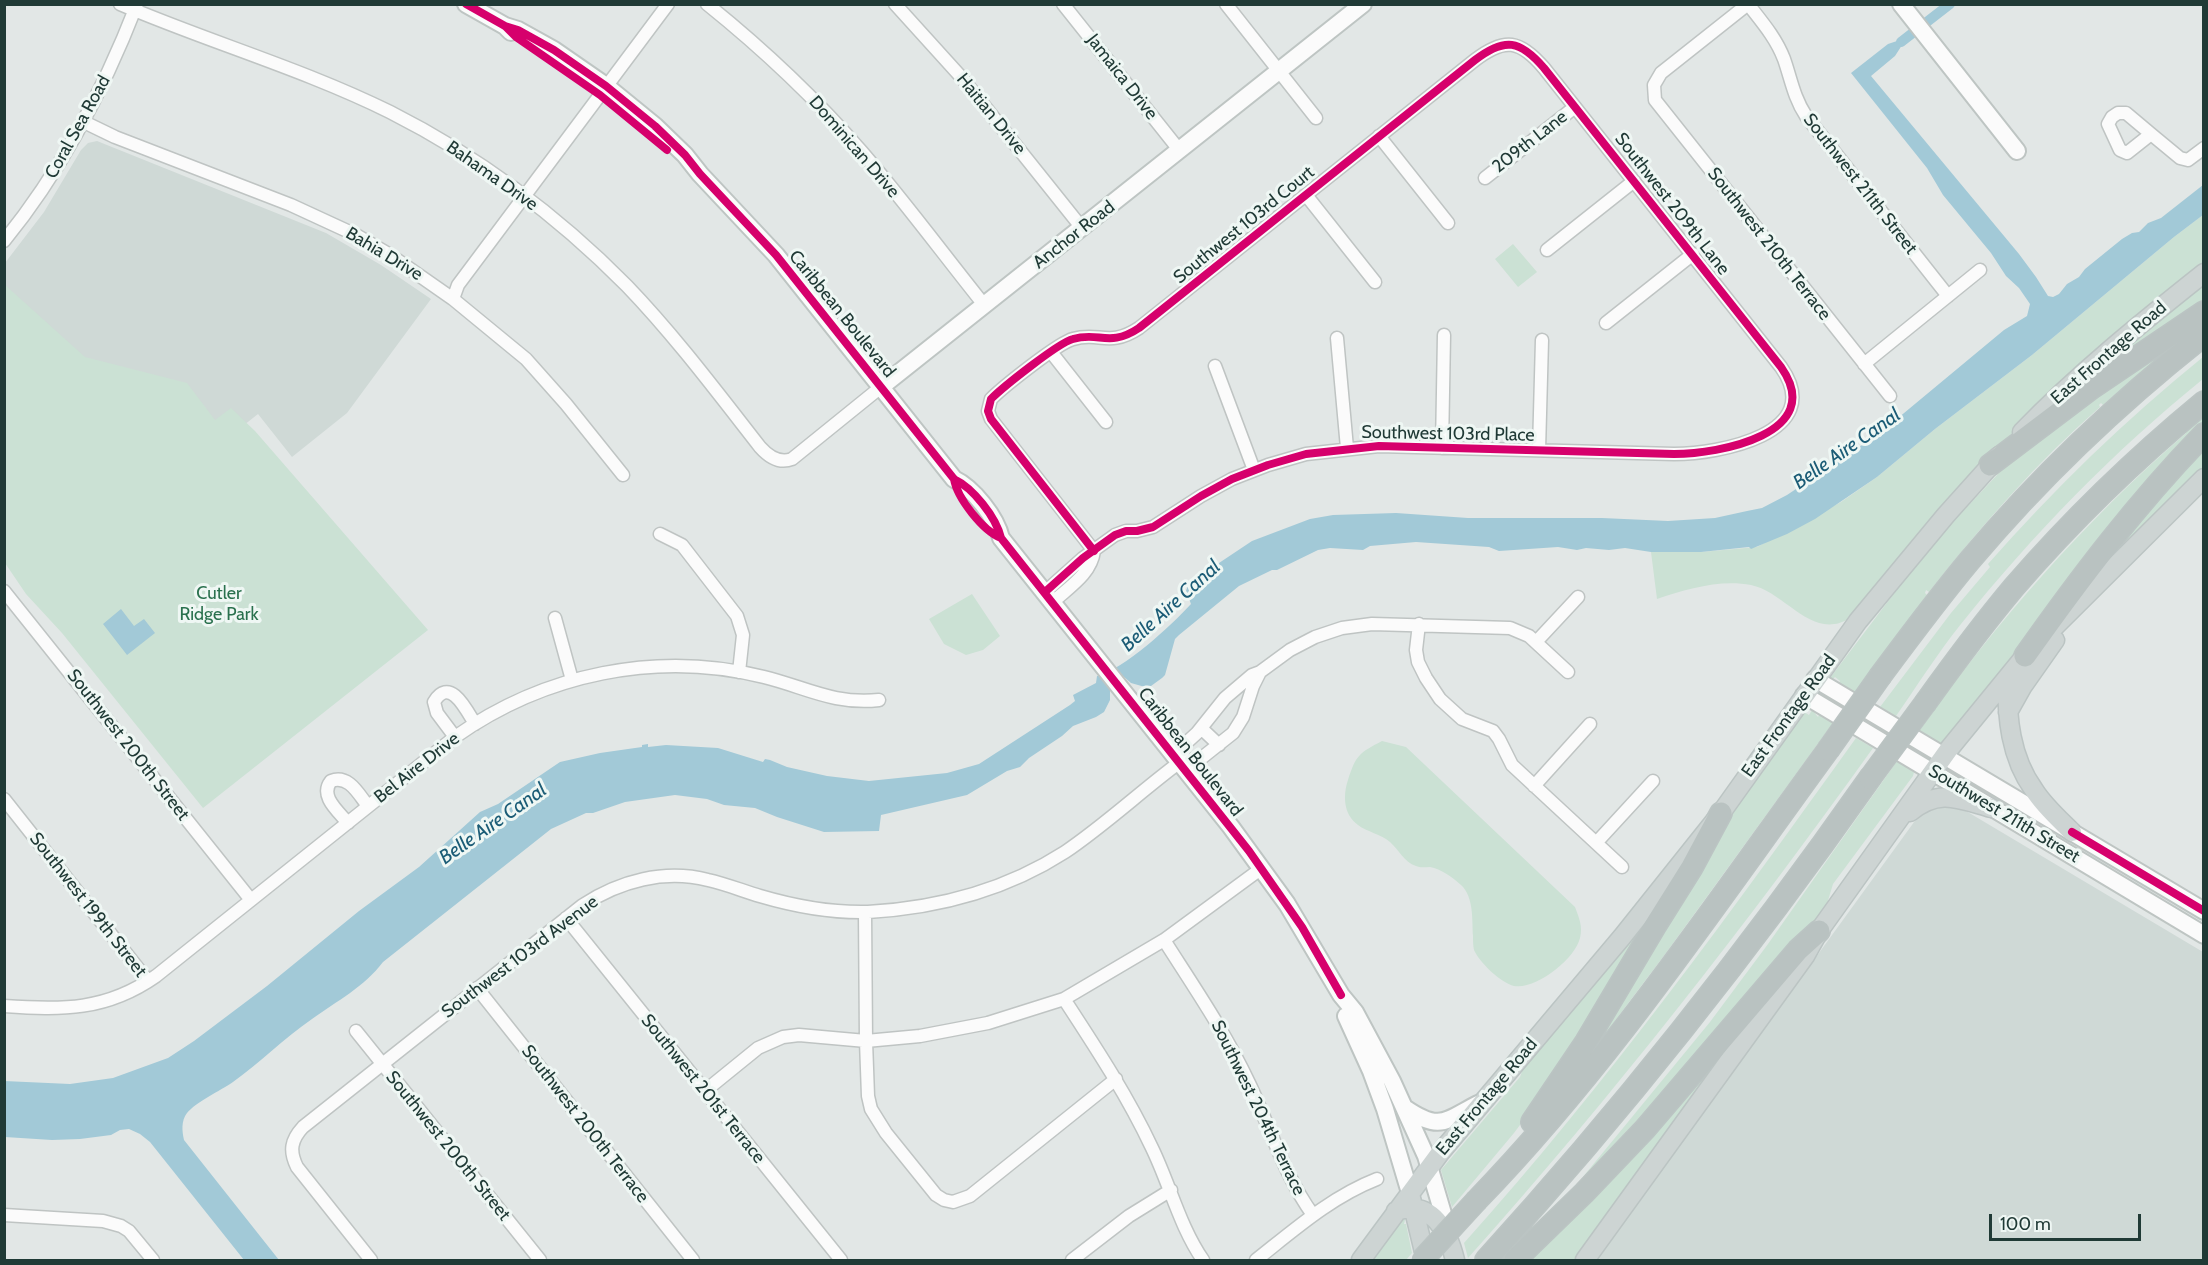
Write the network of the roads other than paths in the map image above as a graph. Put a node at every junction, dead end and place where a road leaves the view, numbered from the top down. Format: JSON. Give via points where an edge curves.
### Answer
{"nodes":[{"id":1,"x":120,"y":4,"type":"edge"},
{"id":2,"x":466,"y":4,"type":"edge"},
{"id":3,"x":668,"y":4,"type":"edge"},
{"id":4,"x":706,"y":4,"type":"edge"},
{"id":5,"x":894,"y":4,"type":"edge"},
{"id":6,"x":1063,"y":4,"type":"edge"},
{"id":7,"x":1226,"y":4,"type":"edge"},
{"id":8,"x":1363,"y":4,"type":"edge"},
{"id":9,"x":1748,"y":4,"type":"edge"},
{"id":10,"x":1901,"y":4,"type":"edge"},
{"id":11,"x":136,"y":8,"type":"edge"},
{"id":12,"x":1512,"y":45,"type":"joint"},
{"id":13,"x":1279,"y":71,"type":"junction"},
{"id":14,"x":603,"y":91,"type":"junction"},
{"id":15,"x":1575,"y":107,"type":"junction"},
{"id":16,"x":1316,"y":118,"type":"dead end"},
{"id":17,"x":84,"y":122,"type":"junction"},
{"id":18,"x":2151,"y":134,"type":"dead end"},
{"id":19,"x":1379,"y":136,"type":"junction"},
{"id":20,"x":2204,"y":148,"type":"edge"},
{"id":21,"x":1180,"y":151,"type":"junction"},
{"id":22,"x":2017,"y":151,"type":"dead end"},
{"id":23,"x":1485,"y":178,"type":"dead end"},
{"id":24,"x":1634,"y":181,"type":"junction"},
{"id":25,"x":1306,"y":195,"type":"junction"},
{"id":26,"x":524,"y":196,"type":"junction"},
{"id":27,"x":1448,"y":222,"type":"dead end"},
{"id":28,"x":1082,"y":228,"type":"junction"},
{"id":29,"x":4,"y":241,"type":"edge"},
{"id":30,"x":1547,"y":250,"type":"dead end"},
{"id":31,"x":1693,"y":254,"type":"junction"},
{"id":32,"x":1980,"y":270,"type":"dead end"},
{"id":33,"x":2204,"y":273,"type":"edge"},
{"id":34,"x":1375,"y":282,"type":"dead end"},
{"id":35,"x":1948,"y":296,"type":"junction"},
{"id":36,"x":453,"y":299,"type":"junction"},
{"id":37,"x":985,"y":306,"type":"junction"},
{"id":38,"x":2204,"y":312,"type":"edge"},
{"id":39,"x":1605,"y":323,"type":"dead end"},
{"id":40,"x":1444,"y":335,"type":"dead end"},
{"id":41,"x":2204,"y":335,"type":"edge"},
{"id":42,"x":1337,"y":338,"type":"dead end"},
{"id":43,"x":1542,"y":340,"type":"dead end"},
{"id":44,"x":1051,"y":352,"type":"junction"},
{"id":45,"x":1864,"y":364,"type":"junction"},
{"id":46,"x":1215,"y":366,"type":"dead end"},
{"id":47,"x":881,"y":387,"type":"junction"},
{"id":48,"x":1792,"y":394,"type":"joint"},
{"id":49,"x":1890,"y":396,"type":"dead end"},
{"id":50,"x":2204,"y":402,"type":"edge"},
{"id":51,"x":1106,"y":422,"type":"dead end"},
{"id":52,"x":2204,"y":434,"type":"edge"},
{"id":53,"x":1347,"y":448,"type":"junction"},
{"id":54,"x":1442,"y":448,"type":"junction"},
{"id":55,"x":1539,"y":450,"type":"junction"},
{"id":56,"x":783,"y":461,"type":"joint"},
{"id":57,"x":1990,"y":465,"type":"junction"},
{"id":58,"x":1254,"y":470,"type":"junction"},
{"id":59,"x":623,"y":475,"type":"dead end"},
{"id":60,"x":2204,"y":478,"type":"edge"},
{"id":61,"x":660,"y":534,"type":"dead end"},
{"id":62,"x":1095,"y":551,"type":"junction"},
{"id":63,"x":2105,"y":578,"type":"junction"},
{"id":64,"x":4,"y":591,"type":"edge"},
{"id":65,"x":1049,"y":597,"type":"junction"},
{"id":66,"x":1578,"y":597,"type":"dead end"},
{"id":67,"x":555,"y":618,"type":"dead end"},
{"id":68,"x":1419,"y":624,"type":"junction"},
{"id":69,"x":1536,"y":642,"type":"junction"},
{"id":70,"x":2025,"y":656,"type":"junction"},
{"id":71,"x":739,"y":672,"type":"junction"},
{"id":72,"x":1260,"y":672,"type":"junction"},
{"id":73,"x":1568,"y":672,"type":"dead end"},
{"id":74,"x":2007,"y":678,"type":"junction"},
{"id":75,"x":1815,"y":679,"type":"junction"},
{"id":76,"x":572,"y":680,"type":"junction"},
{"id":77,"x":1804,"y":695,"type":"junction"},
{"id":78,"x":879,"y":700,"type":"dead end"},
{"id":79,"x":2007,"y":714,"type":"junction"},
{"id":80,"x":476,"y":724,"type":"junction"},
{"id":81,"x":1590,"y":724,"type":"dead end"},
{"id":82,"x":1201,"y":728,"type":"junction"},
{"id":83,"x":455,"y":737,"type":"junction"},
{"id":84,"x":1219,"y":745,"type":"junction"},
{"id":85,"x":1944,"y":755,"type":"junction"},
{"id":86,"x":1180,"y":762,"type":"junction"},
{"id":87,"x":1934,"y":771,"type":"junction"},
{"id":88,"x":1653,"y":781,"type":"dead end"},
{"id":89,"x":1534,"y":786,"type":"junction"},
{"id":90,"x":4,"y":799,"type":"edge"},
{"id":91,"x":368,"y":806,"type":"junction"},
{"id":92,"x":1991,"y":808,"type":"junction"},
{"id":93,"x":1721,"y":813,"type":"junction"},
{"id":94,"x":1899,"y":820,"type":"junction"},
{"id":95,"x":348,"y":823,"type":"junction"},
{"id":96,"x":2072,"y":832,"type":"junction"},
{"id":97,"x":1596,"y":843,"type":"junction"},
{"id":98,"x":1622,"y":867,"type":"dead end"},
{"id":99,"x":1262,"y":868,"type":"junction"},
{"id":100,"x":251,"y":900,"type":"junction"},
{"id":101,"x":2204,"y":911,"type":"edge"},
{"id":102,"x":865,"y":912,"type":"junction"},
{"id":103,"x":566,"y":918,"type":"junction"},
{"id":104,"x":1819,"y":932,"type":"junction"},
{"id":105,"x":2204,"y":935,"type":"edge"},
{"id":106,"x":1164,"y":940,"type":"junction"},
{"id":107,"x":148,"y":981,"type":"junction"},
{"id":108,"x":477,"y":988,"type":"junction"},
{"id":109,"x":1341,"y":995,"type":"junction"},
{"id":110,"x":1064,"y":999,"type":"junction"},
{"id":111,"x":4,"y":1006,"type":"edge"},
{"id":112,"x":356,"y":1031,"type":"dead end"},
{"id":113,"x":866,"y":1041,"type":"junction"},
{"id":114,"x":382,"y":1063,"type":"junction"},
{"id":115,"x":1116,"y":1079,"type":"junction"},
{"id":116,"x":705,"y":1091,"type":"junction"},
{"id":117,"x":1484,"y":1101,"type":"junction"},
{"id":118,"x":1405,"y":1108,"type":"junction"},
{"id":119,"x":1429,"y":1167,"type":"junction"},
{"id":120,"x":1377,"y":1179,"type":"dead end"},
{"id":121,"x":1170,"y":1190,"type":"junction"},
{"id":122,"x":1478,"y":1200,"type":"junction"},
{"id":123,"x":1407,"y":1204,"type":"junction"},
{"id":124,"x":4,"y":1215,"type":"edge"},
{"id":125,"x":1313,"y":1215,"type":"junction"},
{"id":126,"x":1450,"y":1238,"type":"junction"},
{"id":127,"x":153,"y":1260,"type":"edge"},
{"id":128,"x":371,"y":1260,"type":"edge"},
{"id":129,"x":540,"y":1260,"type":"edge"},
{"id":130,"x":693,"y":1260,"type":"edge"},
{"id":131,"x":841,"y":1260,"type":"edge"},
{"id":132,"x":1072,"y":1260,"type":"edge"},
{"id":133,"x":1203,"y":1260,"type":"edge"},
{"id":134,"x":1256,"y":1260,"type":"edge"},
{"id":135,"x":1361,"y":1260,"type":"edge"},
{"id":136,"x":1424,"y":1260,"type":"edge"},
{"id":137,"x":1455,"y":1260,"type":"edge"},
{"id":138,"x":1486,"y":1260,"type":"edge"},
{"id":139,"x":1515,"y":1260,"type":"edge"},
{"id":140,"x":1585,"y":1260,"type":"edge"}],
"edges":[{"from":1,"to":11,"type":"street","name":"Bahama Drive"},
{"from":2,"to":14,"type":"street","name":"Caribbean Boulevard","via":[[555,50]]},
{"from":3,"to":14,"type":"street"},
{"from":4,"to":37,"type":"street","name":"Dominican Drive","via":[[797,84],[843,132]]},
{"from":5,"to":28,"type":"street","name":"Haitian Drive","via":[[963,78]]},
{"from":6,"to":21,"type":"street","name":"Jamaica Drive"},
{"from":7,"to":13,"type":"street"},
{"from":8,"to":13,"type":"street","name":"Anchor Road"},
{"from":9,"to":35,"type":"street","name":"Southwest 211th Street","via":[[1777,43],[1794,95],[1806,116]]},
{"from":9,"to":45,"type":"street","name":"Southwest 210th Terrace","via":[[1661,73],[1655,81],[1655,100]]},
{"from":10,"to":22,"type":"street"},
{"from":11,"to":17,"type":"street","name":"Coral Sea Road"},
{"from":11,"to":26,"type":"street","name":"Bahama Drive","via":[[389,112],[464,154]]},
{"from":12,"to":15,"type":"street","name":"Southwest 209th Lane","via":[[1540,63]]},
{"from":12,"to":19,"type":"street","name":"Southwest 103rd Court","via":[[1492,48]]},
{"from":13,"to":16,"type":"street"},
{"from":13,"to":21,"type":"street","name":"Anchor Road"},
{"from":14,"to":26,"type":"street"},
{"from":14,"to":47,"type":"street","name":"Caribbean Boulevard","via":[[655,126],[685,155],[776,255]]},
{"from":15,"to":23,"type":"street","name":"209th Lane"},
{"from":15,"to":24,"type":"street","name":"Southwest 209th Lane"},
{"from":17,"to":29,"type":"street","name":"Coral Sea Road","via":[[52,175]]},
{"from":17,"to":36,"type":"street","name":"Bahia Drive","via":[[327,221],[376,247]]},
{"from":18,"to":20,"type":"street","via":[[2180,158],[2188,160]]},
{"from":19,"to":25,"type":"street","name":"Southwest 103rd Court"},
{"from":19,"to":27,"type":"street"},
{"from":21,"to":28,"type":"street","name":"Anchor Road"},
{"from":24,"to":30,"type":"street"},
{"from":24,"to":31,"type":"street","name":"Southwest 209th Lane"},
{"from":25,"to":34,"type":"street"},
{"from":25,"to":44,"type":"street","name":"Southwest 103rd Court","via":[[1133,332],[1109,340],[1071,339]]},
{"from":26,"to":36,"type":"street","via":[[458,285]]},
{"from":26,"to":56,"type":"street","name":"Bahama Drive","via":[[627,286],[764,451]]},
{"from":28,"to":37,"type":"street","name":"Anchor Road"},
{"from":31,"to":39,"type":"street"},
{"from":31,"to":48,"type":"street","name":"Southwest 209th Lane","via":[[1785,373]]},
{"from":32,"to":35,"type":"street"},
{"from":33,"to":57,"type":"main road","name":"East Frontage Road","via":[[2060,394]]},
{"from":35,"to":45,"type":"street"},
{"from":36,"to":59,"type":"street","name":"Bahia Drive","via":[[533,366]]},
{"from":37,"to":47,"type":"street","name":"Anchor Road"},
{"from":38,"to":57,"type":"highway","via":[[2093,387]]},
{"from":40,"to":54,"type":"street"},
{"from":41,"to":122,"type":"highway","bridge":true,"via":[[2146,381],[2046,477],[1970,560],[1881,675],[1629,1021]]},
{"from":42,"to":53,"type":"street"},
{"from":43,"to":55,"type":"street"},
{"from":44,"to":51,"type":"street"},
{"from":44,"to":62,"type":"street","name":"Southwest 103rd Court","via":[[995,396],[988,407],[994,422]]},
{"from":45,"to":49,"type":"street","name":"Southwest 210th Terrace"},
{"from":46,"to":58,"type":"street"},
{"from":47,"to":56,"type":"street","name":"Anchor Road","via":[[795,457]]},
{"from":47,"to":65,"type":"street","name":"Caribbean Boulevard","via":[[954,479],[966,485],[979,501],[998,525],[1001,538]]},
{"from":48,"to":55,"type":"street","name":"Southwest 103rd Place","via":[[1787,414],[1773,430],[1713,452]]},
{"from":50,"to":138,"type":"highway","bridge":true,"via":[[2117,479],[2014,586],[1663,1055],[1571,1167]]},
{"from":52,"to":70,"type":"highway","via":[[2081,576]]},
{"from":53,"to":54,"type":"street","name":"Southwest 103rd Place"},
{"from":53,"to":58,"type":"street","name":"Southwest 103rd Place","via":[[1306,454]]},
{"from":54,"to":55,"type":"street","name":"Southwest 103rd Place"},
{"from":57,"to":75,"type":"main road","name":"East Frontage Road","via":[[1858,621]]},
{"from":58,"to":62,"type":"street","name":"Southwest 103rd Place","via":[[1201,496],[1153,527],[1120,532]]},
{"from":60,"to":63,"type":"main road"},
{"from":61,"to":71,"type":"street","via":[[682,545],[737,616],[743,635]]},
{"from":62,"to":65,"type":"street","name":"Southwest 103rd Place","via":[[1083,558]]},
{"from":63,"to":70,"type":"main road"},
{"from":63,"to":79,"type":"main road","via":[[2043,654]]},
{"from":64,"to":100,"type":"street","name":"Southwest 200th Street"},
{"from":65,"to":86,"type":"street","name":"Caribbean Boulevard"},
{"from":66,"to":69,"type":"street"},
{"from":67,"to":76,"type":"street"},
{"from":68,"to":69,"type":"street","name":"Southwest 103rd Avenue","via":[[1510,628],[1524,632]]},
{"from":68,"to":72,"type":"street","name":"Southwest 103rd Avenue","via":[[1342,628],[1298,645]]},
{"from":68,"to":89,"type":"street","via":[[1418,662],[1436,694],[1462,719],[1493,731],[1508,760]]},
{"from":69,"to":73,"type":"street","name":"Southwest 103rd Avenue"},
{"from":70,"to":74,"type":"main road"},
{"from":71,"to":76,"type":"street","name":"Bel Aire Drive","via":[[654,666]]},
{"from":71,"to":78,"type":"street","name":"Bel Aire Drive","via":[[838,700]]},
{"from":72,"to":82,"type":"street","name":"Southwest 103rd Avenue","via":[[1225,698]]},
{"from":72,"to":84,"type":"street","name":"Southwest 103rd Avenue","via":[[1240,722]]},
{"from":74,"to":79,"type":"main road"},
{"from":74,"to":85,"type":"main road"},
{"from":75,"to":77,"type":"main road","name":"East Frontage Road"},
{"from":75,"to":85,"type":"street","name":"Southwest 211th Street"},
{"from":76,"to":80,"type":"street","name":"Bel Aire Drive","via":[[522,699]]},
{"from":77,"to":87,"type":"street","name":"Southwest 211th Street"},
{"from":77,"to":93,"type":"main road","name":"East Frontage Road"},
{"from":79,"to":96,"type":"main road","via":[[2011,736],[2034,791]]},
{"from":80,"to":83,"type":"street","name":"Bel Aire Drive"},
{"from":80,"to":83,"type":"street","via":[[456,695],[437,696],[435,709]]},
{"from":81,"to":89,"type":"street"},
{"from":82,"to":84,"type":"street"},
{"from":82,"to":86,"type":"street","name":"Southwest 103rd Avenue","via":[[1186,743]]},
{"from":83,"to":91,"type":"street","name":"Bel Aire Drive"},
{"from":84,"to":86,"type":"street","name":"Southwest 103rd Avenue","via":[[1199,760]]},
{"from":85,"to":87,"type":"main road"},
{"from":85,"to":96,"type":"street","name":"Southwest 211th Street"},
{"from":86,"to":99,"type":"street","name":"Caribbean Boulevard"},
{"from":86,"to":102,"type":"street","name":"Southwest 103rd Avenue","via":[[1071,848],[1017,878],[941,903]]},
{"from":87,"to":92,"type":"street","name":"Southwest 211th Street"},
{"from":87,"to":94,"type":"main road"},
{"from":88,"to":97,"type":"street"},
{"from":89,"to":97,"type":"street"},
{"from":90,"to":107,"type":"street","name":"Southwest 199th Street"},
{"from":91,"to":95,"type":"street","name":"Bel Aire Drive"},
{"from":91,"to":95,"type":"street","via":[[346,780],[332,781],[328,796]]},
{"from":92,"to":94,"type":"main road","via":[[1942,797],[1924,802]]},
{"from":92,"to":105,"type":"street","name":"Southwest 211th Street"},
{"from":93,"to":117,"type":"main road","name":"East Frontage Road"},
{"from":93,"to":122,"type":"highway","via":[[1586,1042]]},
{"from":94,"to":104,"type":"main road"},
{"from":95,"to":100,"type":"street","name":"Bel Aire Drive"},
{"from":96,"to":101,"type":"street","name":"Southwest 211th Street"},
{"from":97,"to":98,"type":"street"},
{"from":99,"to":106,"type":"street"},
{"from":99,"to":109,"type":"street","name":"Caribbean Boulevard","via":[[1307,934]]},
{"from":100,"to":107,"type":"street","name":"Bel Aire Drive"},
{"from":102,"to":103,"type":"street","name":"Southwest 103rd Avenue","via":[[797,905],[706,879],[668,876],[614,888]]},
{"from":102,"to":113,"type":"street"},
{"from":103,"to":108,"type":"street","name":"Southwest 103rd Avenue"},
{"from":103,"to":116,"type":"street","name":"Southwest 201st Terrace"},
{"from":104,"to":139,"type":"highway","via":[[1798,950],[1636,1139]]},
{"from":104,"to":140,"type":"main road"},
{"from":106,"to":110,"type":"street"},
{"from":106,"to":125,"type":"street","name":"Southwest 204th Terrace","via":[[1226,1038],[1292,1182]]},
{"from":107,"to":111,"type":"street","name":"Bel Aire Drive","via":[[115,999],[86,1006]]},
{"from":108,"to":114,"type":"street","name":"Southwest 103rd Avenue"},
{"from":108,"to":130,"type":"street","name":"Southwest 200th Terrace"},
{"from":109,"to":118,"type":"street","name":"Caribbean Boulevard","via":[[1366,1031]]},
{"from":109,"to":123,"type":"street","name":"Caribbean Boulevard","via":[[1346,1017],[1385,1109]]},
{"from":110,"to":113,"type":"street","via":[[988,1023]]},
{"from":110,"to":115,"type":"street"},
{"from":112,"to":114,"type":"street","name":"Southwest 200th Street"},
{"from":113,"to":115,"type":"street","via":[[868,1096],[874,1116],[933,1192],[948,1201],[959,1202],[970,1196]]},
{"from":113,"to":116,"type":"street","via":[[799,1035],[776,1039],[758,1048]]},
{"from":114,"to":128,"type":"street","name":"Southwest 103rd Avenue","via":[[303,1127],[292,1146],[297,1167]]},
{"from":114,"to":129,"type":"street","name":"Southwest 200th Street"},
{"from":115,"to":121,"type":"street"},
{"from":116,"to":131,"type":"street","name":"Southwest 201st Terrace"},
{"from":117,"to":118,"type":"street","via":[[1442,1122],[1425,1120]]},
{"from":117,"to":119,"type":"main road","name":"East Frontage Road"},
{"from":118,"to":119,"type":"street","name":"Caribbean Boulevard"},
{"from":119,"to":123,"type":"main road","name":"East Frontage Road"},
{"from":119,"to":126,"type":"street","name":"Caribbean Boulevard"},
{"from":120,"to":125,"type":"street","via":[[1351,1189]]},
{"from":121,"to":132,"type":"street"},
{"from":121,"to":133,"type":"street"},
{"from":122,"to":136,"type":"highway","bridge":true},
{"from":123,"to":126,"type":"main road","via":[[1433,1218]]},
{"from":123,"to":135,"type":"main road","name":"East Frontage Road"},
{"from":123,"to":136,"type":"main road","name":"Caribbean Boulevard"},
{"from":124,"to":127,"type":"street","via":[[103,1221],[121,1226]]},
{"from":125,"to":134,"type":"street"},
{"from":126,"to":137,"type":"main road","name":"Caribbean Boulevard"}]}
